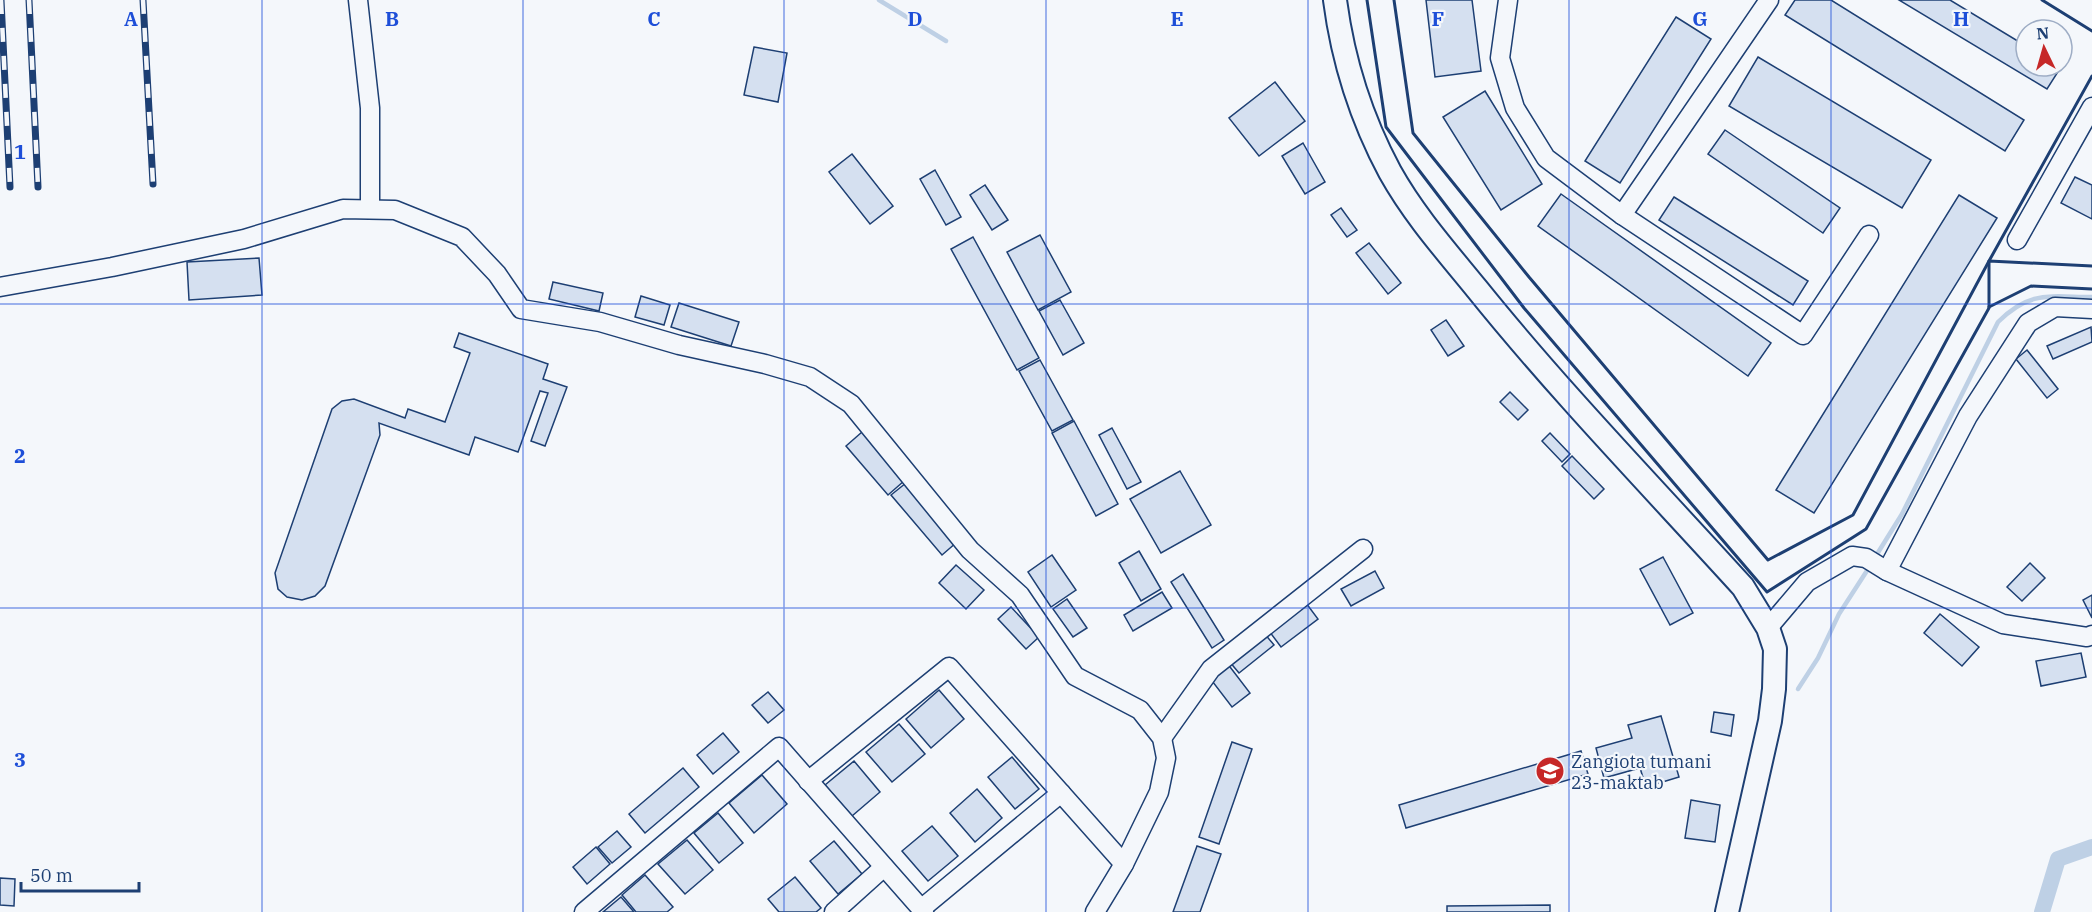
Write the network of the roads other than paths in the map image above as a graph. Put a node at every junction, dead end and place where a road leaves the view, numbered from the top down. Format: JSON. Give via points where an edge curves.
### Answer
{"nodes":[{"id":1,"x":358,"y":0,"type":"edge"},
{"id":2,"x":1335,"y":0,"type":"edge"},
{"id":3,"x":1508,"y":0,"type":"edge"},
{"id":4,"x":1769,"y":0,"type":"edge"},
{"id":5,"x":2092,"y":107,"type":"edge"},
{"id":6,"x":370,"y":209,"type":"junction"},
{"id":7,"x":1622,"y":215,"type":"junction"},
{"id":8,"x":1869,"y":234,"type":"dead end"},
{"id":9,"x":2017,"y":240,"type":"dead end"},
{"id":10,"x":0,"y":287,"type":"edge"},
{"id":11,"x":2092,"y":309,"type":"edge"},
{"id":12,"x":1363,"y":549,"type":"dead end"},
{"id":13,"x":1877,"y":565,"type":"junction"},
{"id":14,"x":1768,"y":628,"type":"junction"},
{"id":15,"x":2092,"y":635,"type":"edge"},
{"id":16,"x":1162,"y":738,"type":"junction"},
{"id":17,"x":808,"y":781,"type":"junction"},
{"id":18,"x":1061,"y":793,"type":"junction"},
{"id":19,"x":1124,"y":864,"type":"junction"},
{"id":20,"x":884,"y":867,"type":"junction"},
{"id":21,"x":923,"y":910,"type":"edge"},
{"id":22,"x":584,"y":912,"type":"edge"},
{"id":23,"x":834,"y":912,"type":"edge"},
{"id":24,"x":1095,"y":912,"type":"edge"},
{"id":25,"x":1727,"y":912,"type":"edge"}],
"edges":[{"from":1,"to":6,"type":"street","via":[[370,108]]},
{"from":2,"to":14,"type":"main road","via":[[1360,107],[1406,199],[1509,329],[1743,587]]},
{"from":3,"to":7,"type":"street","via":[[1500,58],[1515,108],[1546,158]]},
{"from":4,"to":7,"type":"street"},
{"from":5,"to":9,"type":"street"},
{"from":6,"to":10,"type":"street","via":[[343,209],[244,239]]},
{"from":6,"to":16,"type":"street","via":[[395,210],[462,237],[497,274],[521,309],[600,322],[765,364],[810,377],[851,404],[970,550],[1020,595],[1076,676],[1140,710]]},
{"from":7,"to":8,"type":"street","via":[[1803,335]]},
{"from":11,"to":13,"type":"street","via":[[2055,307],[2028,322]]},
{"from":12,"to":16,"type":"street","via":[[1211,669]]},
{"from":13,"to":14,"type":"street","via":[[1852,556],[1807,582]]},
{"from":13,"to":15,"type":"street","via":[[2003,624]]},
{"from":14,"to":25,"type":"main road","via":[[1775,649],[1770,721]]},
{"from":16,"to":19,"type":"street","via":[[1166,758],[1159,792]]},
{"from":17,"to":18,"type":"street","via":[[949,667]]},
{"from":17,"to":20,"type":"street"},
{"from":17,"to":22,"type":"street","via":[[779,747]]},
{"from":18,"to":19,"type":"street"},
{"from":18,"to":21,"type":"street"},
{"from":19,"to":24,"type":"street"},
{"from":20,"to":21,"type":"street"},
{"from":20,"to":23,"type":"street"}]}
